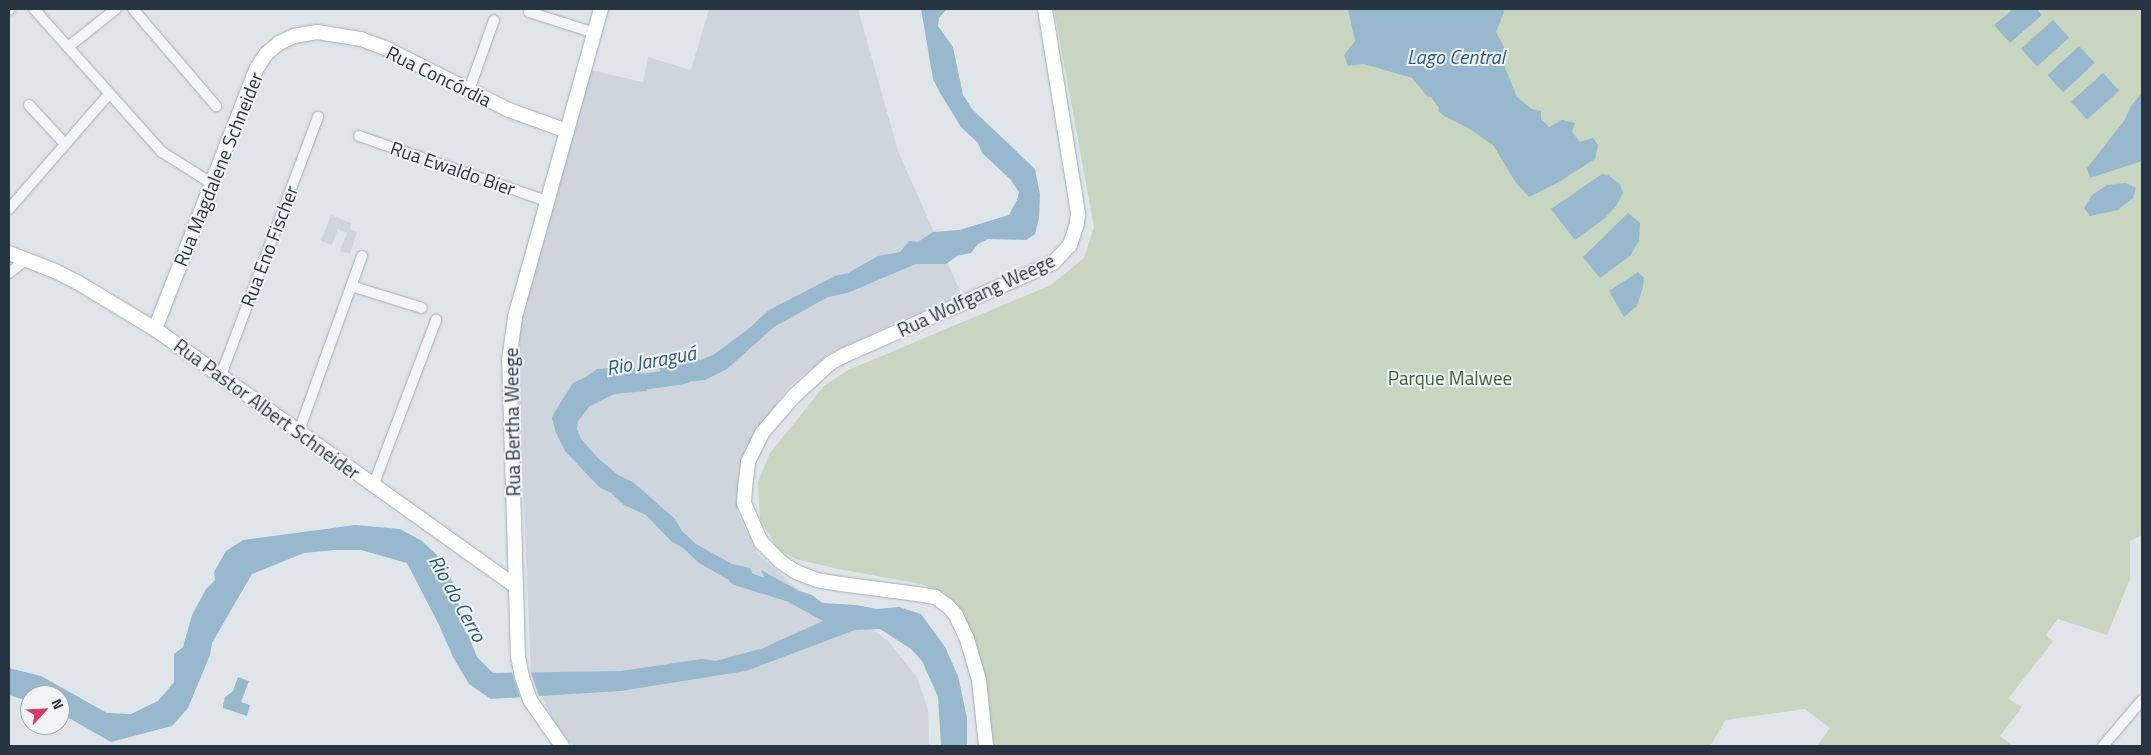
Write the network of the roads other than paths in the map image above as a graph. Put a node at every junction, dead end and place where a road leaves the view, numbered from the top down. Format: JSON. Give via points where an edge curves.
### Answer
{"nodes":[{"id":1,"x":34,"y":9,"type":"edge"},
{"id":2,"x":116,"y":9,"type":"edge"},
{"id":3,"x":133,"y":9,"type":"edge"},
{"id":4,"x":601,"y":9,"type":"edge"},
{"id":5,"x":1045,"y":9,"type":"edge"},
{"id":6,"x":529,"y":12,"type":"dead end"},
{"id":7,"x":494,"y":20,"type":"dead end"},
{"id":8,"x":308,"y":33,"type":"joint"},
{"id":9,"x":595,"y":33,"type":"junction"},
{"id":10,"x":68,"y":47,"type":"junction"},
{"id":11,"x":469,"y":90,"type":"junction"},
{"id":12,"x":109,"y":94,"type":"junction"},
{"id":13,"x":29,"y":105,"type":"dead end"},
{"id":14,"x":216,"y":106,"type":"dead end"},
{"id":15,"x":318,"y":117,"type":"dead end"},
{"id":16,"x":567,"y":131,"type":"junction"},
{"id":17,"x":359,"y":136,"type":"dead end"},
{"id":18,"x":65,"y":144,"type":"junction"},
{"id":19,"x":211,"y":183,"type":"junction"},
{"id":20,"x":548,"y":201,"type":"junction"},
{"id":21,"x":9,"y":209,"type":"edge"},
{"id":22,"x":9,"y":253,"type":"edge"},
{"id":23,"x":362,"y":256,"type":"dead end"},
{"id":24,"x":27,"y":259,"type":"junction"},
{"id":25,"x":9,"y":273,"type":"edge"},
{"id":26,"x":351,"y":286,"type":"junction"},
{"id":27,"x":422,"y":308,"type":"dead end"},
{"id":28,"x":436,"y":320,"type":"dead end"},
{"id":29,"x":155,"y":330,"type":"junction"},
{"id":30,"x":221,"y":375,"type":"junction"},
{"id":31,"x":299,"y":431,"type":"junction"},
{"id":32,"x":374,"y":486,"type":"junction"},
{"id":33,"x":514,"y":554,"type":"junction"},
{"id":34,"x":492,"y":571,"type":"junction"},
{"id":35,"x":514,"y":585,"type":"junction"},
{"id":36,"x":2142,"y":700,"type":"edge"},
{"id":37,"x":562,"y":746,"type":"edge"},
{"id":38,"x":986,"y":746,"type":"edge"},
{"id":39,"x":2103,"y":746,"type":"edge"}],
"edges":[{"from":1,"to":10,"type":"street"},
{"from":2,"to":10,"type":"street"},
{"from":3,"to":14,"type":"street"},
{"from":4,"to":9,"type":"main road","name":"Rua Bertha Weege"},
{"from":5,"to":38,"type":"main road","name":"Rua Wolfgang Weege","via":[[1078,213],[1070,244],[1053,263],[843,356],[816,374],[762,433],[748,462],[744,503],[761,542],[796,572],[817,580],[924,594],[948,606],[967,639],[979,680]]},
{"from":6,"to":9,"type":"street"},
{"from":7,"to":11,"type":"street"},
{"from":8,"to":11,"type":"main road","name":"Rua Concórdia","via":[[331,32],[368,42]]},
{"from":8,"to":19,"type":"main road","name":"Rua Magdalene Schneider","via":[[279,43],[266,54],[257,68]]},
{"from":9,"to":16,"type":"main road","name":"Rua Bertha Weege"},
{"from":10,"to":12,"type":"street"},
{"from":11,"to":16,"type":"main road","name":"Rua Concórdia","via":[[509,110]]},
{"from":12,"to":18,"type":"street"},
{"from":12,"to":19,"type":"street","via":[[162,152]]},
{"from":13,"to":18,"type":"street"},
{"from":15,"to":30,"type":"street","name":"Rua Eno Fischer"},
{"from":16,"to":20,"type":"main road","name":"Rua Bertha Weege"},
{"from":17,"to":20,"type":"street","name":"Rua Ewaldo Bier"},
{"from":18,"to":21,"type":"street"},
{"from":19,"to":29,"type":"main road","name":"Rua Magdalene Schneider"},
{"from":20,"to":33,"type":"main road","name":"Rua Bertha Weege","via":[[515,317],[510,349]]},
{"from":22,"to":24,"type":"main road","name":"Rua Pastor Albert Schneider"},
{"from":23,"to":26,"type":"street"},
{"from":24,"to":25,"type":"street"},
{"from":24,"to":29,"type":"main road","name":"Rua Pastor Albert Schneider","via":[[77,282]]},
{"from":26,"to":27,"type":"street"},
{"from":26,"to":31,"type":"street"},
{"from":28,"to":32,"type":"street"},
{"from":29,"to":30,"type":"main road","name":"Rua Pastor Albert Schneider"},
{"from":30,"to":31,"type":"main road","name":"Rua Pastor Albert Schneider"},
{"from":31,"to":32,"type":"main road","name":"Rua Pastor Albert Schneider"},
{"from":32,"to":34,"type":"main road","name":"Rua Pastor Albert Schneider"},
{"from":33,"to":34,"type":"main road"},
{"from":33,"to":35,"type":"main road","name":"Rua Bertha Weege"},
{"from":34,"to":35,"type":"main road","name":"Rua Pastor Albert Schneider"},
{"from":35,"to":37,"type":"main road","name":"Rua Bertha Weege","via":[[518,656],[526,688],[536,711]]},
{"from":36,"to":39,"type":"street"}]}
